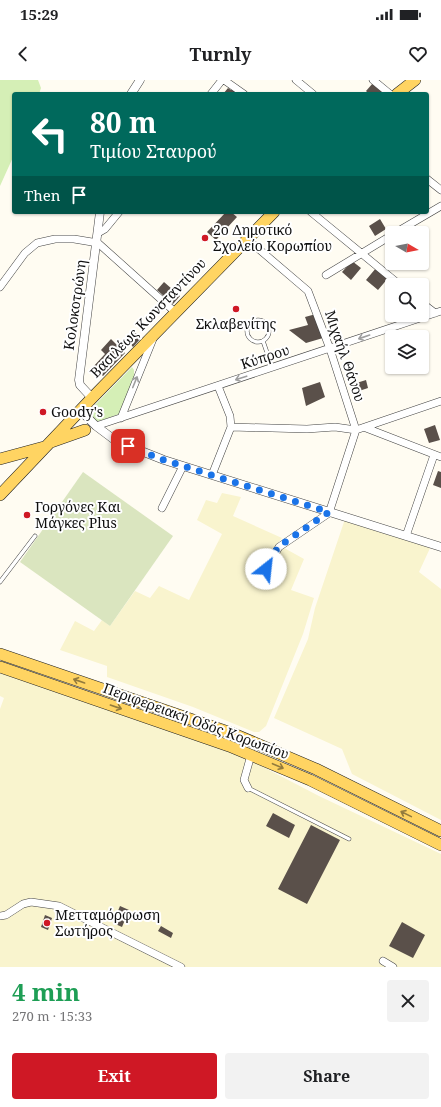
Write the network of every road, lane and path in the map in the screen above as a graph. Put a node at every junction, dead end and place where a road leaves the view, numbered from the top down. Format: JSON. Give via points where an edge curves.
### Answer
{"nodes":[{"id":1,"x":140,"y":80,"type":"edge"},
{"id":2,"x":223,"y":80,"type":"edge"},
{"id":3,"x":296,"y":80,"type":"edge"},
{"id":4,"x":373,"y":80,"type":"edge"},
{"id":5,"x":415,"y":80,"type":"edge"},
{"id":6,"x":132,"y":92,"type":"edge"},
{"id":7,"x":213,"y":92,"type":"edge"},
{"id":8,"x":241,"y":92,"type":"edge"},
{"id":9,"x":311,"y":92,"type":"edge"},
{"id":10,"x":388,"y":92,"type":"edge"},
{"id":11,"x":400,"y":92,"type":"edge"},
{"id":12,"x":429,"y":181,"type":"edge"},
{"id":13,"x":441,"y":190,"type":"edge"},
{"id":14,"x":441,"y":206,"type":"edge"},
{"id":15,"x":429,"y":213,"type":"edge"},
{"id":16,"x":100,"y":214,"type":"edge"},
{"id":17,"x":117,"y":214,"type":"edge"},
{"id":18,"x":272,"y":214,"type":"edge"},
{"id":19,"x":313,"y":214,"type":"edge"},
{"id":20,"x":427,"y":214,"type":"edge"},
{"id":21,"x":407,"y":226,"type":"edge"},
{"id":22,"x":98,"y":233,"type":"junction"},
{"id":23,"x":247,"y":239,"type":"junction"},
{"id":24,"x":385,"y":239,"type":"edge"},
{"id":25,"x":98,"y":243,"type":"junction"},
{"id":26,"x":361,"y":254,"type":"junction"},
{"id":27,"x":326,"y":275,"type":"dead end"},
{"id":28,"x":391,"y":278,"type":"edge"},
{"id":29,"x":0,"y":287,"type":"edge"},
{"id":30,"x":429,"y":307,"type":"edge"},
{"id":31,"x":175,"y":312,"type":"junction"},
{"id":32,"x":438,"y":312,"type":"edge"},
{"id":33,"x":152,"y":336,"type":"junction"},
{"id":34,"x":263,"y":341,"type":"junction"},
{"id":35,"x":330,"y":349,"type":"junction"},
{"id":36,"x":272,"y":368,"type":"junction"},
{"id":37,"x":218,"y":386,"type":"junction"},
{"id":38,"x":92,"y":398,"type":"junction"},
{"id":39,"x":441,"y":401,"type":"edge"},
{"id":40,"x":76,"y":414,"type":"junction"},
{"id":41,"x":121,"y":418,"type":"junction"},
{"id":42,"x":96,"y":426,"type":"junction"},
{"id":43,"x":231,"y":427,"type":"junction"},
{"id":44,"x":366,"y":428,"type":"junction"},
{"id":45,"x":85,"y":430,"type":"junction"},
{"id":46,"x":356,"y":430,"type":"junction"},
{"id":47,"x":47,"y":445,"type":"junction"},
{"id":48,"x":438,"y":456,"type":"edge"},
{"id":49,"x":0,"y":459,"type":"edge"},
{"id":50,"x":183,"y":466,"type":"junction"},
{"id":51,"x":212,"y":475,"type":"junction"},
{"id":52,"x":0,"y":495,"type":"edge"},
{"id":53,"x":162,"y":508,"type":"dead end"},
{"id":54,"x":329,"y":512,"type":"junction"},
{"id":55,"x":35,"y":536,"type":"dead end"},
{"id":56,"x":406,"y":536,"type":"junction"},
{"id":57,"x":441,"y":547,"type":"edge"},
{"id":58,"x":266,"y":569,"type":"dead end"},
{"id":59,"x":0,"y":582,"type":"edge"},
{"id":60,"x":0,"y":654,"type":"edge"},
{"id":61,"x":0,"y":667,"type":"edge"},
{"id":62,"x":251,"y":755,"type":"junction"},
{"id":63,"x":248,"y":788,"type":"joint"},
{"id":64,"x":441,"y":831,"type":"edge"},
{"id":65,"x":349,"y":839,"type":"dead end"},
{"id":66,"x":441,"y":845,"type":"edge"},
{"id":67,"x":0,"y":916,"type":"edge"},
{"id":68,"x":382,"y":961,"type":"dead end"},
{"id":69,"x":181,"y":967,"type":"edge"},
{"id":70,"x":393,"y":967,"type":"edge"}],
"edges":[{"from":1,"to":6,"type":"street"},
{"from":2,"to":7,"type":"street"},
{"from":2,"to":8,"type":"street"},
{"from":3,"to":9,"type":"street"},
{"from":4,"to":10,"type":"street"},
{"from":5,"to":11,"type":"main road"},
{"from":12,"to":13,"type":"street"},
{"from":14,"to":15,"type":"street"},
{"from":16,"to":22,"type":"street","name":"Κολοκοτρώνη"},
{"from":17,"to":22,"type":"street","via":[[105,229]]},
{"from":18,"to":23,"type":"main road","name":"Βασιλέως Κωνσταντίνου"},
{"from":19,"to":26,"type":"street"},
{"from":20,"to":21,"type":"street"},
{"from":22,"to":25,"type":"street","name":"Κολοκοτρώνη"},
{"from":23,"to":31,"type":"main road","name":"Βασιλέως Κωνσταντίνου"},
{"from":23,"to":35,"type":"street","name":"Μιχαήλ Θάνου","via":[[308,291]]},
{"from":24,"to":26,"type":"street"},
{"from":25,"to":29,"type":"street","via":[[74,239],[37,243],[25,254]]},
{"from":25,"to":31,"type":"street"},
{"from":25,"to":38,"type":"street","name":"Κολοκοτρώνη","via":[[79,380],[80,385]]},
{"from":26,"to":27,"type":"street"},
{"from":26,"to":28,"type":"street"},
{"from":30,"to":32,"type":"street"},
{"from":31,"to":33,"type":"main road","name":"Βασιλέως Κωνσταντίνου"},
{"from":32,"to":35,"type":"street","name":"Κύπρου","one_way":true},
{"from":33,"to":38,"type":"main road","name":"Βασιλέως Κωνσταντίνου"},
{"from":41,"to":33,"type":"street","one_way":true},
{"from":34,"to":34,"type":"lane","via":[[256,341],[248,335],[249,325],[254,321],[261,320],[267,325],[268,336]]},
{"from":34,"to":36,"type":"lane"},
{"from":35,"to":36,"type":"street","name":"Κύπρου"},
{"from":35,"to":46,"type":"street","name":"Μιχαήλ Θάνου"},
{"from":36,"to":37,"type":"street","name":"Κύπρου","one_way":true},
{"from":37,"to":41,"type":"street","name":"Κύπρου"},
{"from":37,"to":43,"type":"street","via":[[230,416]]},
{"from":38,"to":40,"type":"main road","name":"Βασιλέως Κωνσταντίνου"},
{"from":39,"to":44,"type":"street"},
{"from":40,"to":42,"type":"street"},
{"from":40,"to":45,"type":"street"},
{"from":40,"to":47,"type":"main road","name":"Βασιλέως Κωνσταντίνου"},
{"from":41,"to":42,"type":"street","name":"Κύπρου"},
{"from":42,"to":45,"type":"street"},
{"from":42,"to":50,"type":"street","via":[[116,441]]},
{"from":43,"to":46,"type":"street"},
{"from":43,"to":51,"type":"street"},
{"from":44,"to":46,"type":"street"},
{"from":44,"to":48,"type":"street"},
{"from":45,"to":47,"type":"main road"},
{"from":46,"to":54,"type":"street"},
{"from":47,"to":49,"type":"main road"},
{"from":47,"to":52,"type":"main road","name":"Βασιλέως Κωνσταντίνου"},
{"from":48,"to":56,"type":"street"},
{"from":50,"to":51,"type":"street"},
{"from":50,"to":53,"type":"street"},
{"from":51,"to":54,"type":"street"},
{"from":54,"to":56,"type":"street"},
{"from":54,"to":58,"type":"street","via":[[278,547]]},
{"from":55,"to":59,"type":"lane"},
{"from":56,"to":57,"type":"street"},
{"from":64,"to":60,"type":"main road","name":"Περιφερειακή Οδός Κορωπίου","one_way":true,"via":[[316,769],[234,734]]},
{"from":61,"to":62,"type":"main road","name":"Περιφερειακή Οδός Κορωπίου","one_way":true},
{"from":62,"to":63,"type":"street","via":[[244,780]]},
{"from":62,"to":66,"type":"main road","name":"Περιφερειακή Οδός Κορωπίου","one_way":true,"via":[[310,780]]},
{"from":63,"to":65,"type":"lane"},
{"from":67,"to":69,"type":"street","via":[[31,902],[59,906]]},
{"from":68,"to":70,"type":"street"}]}
